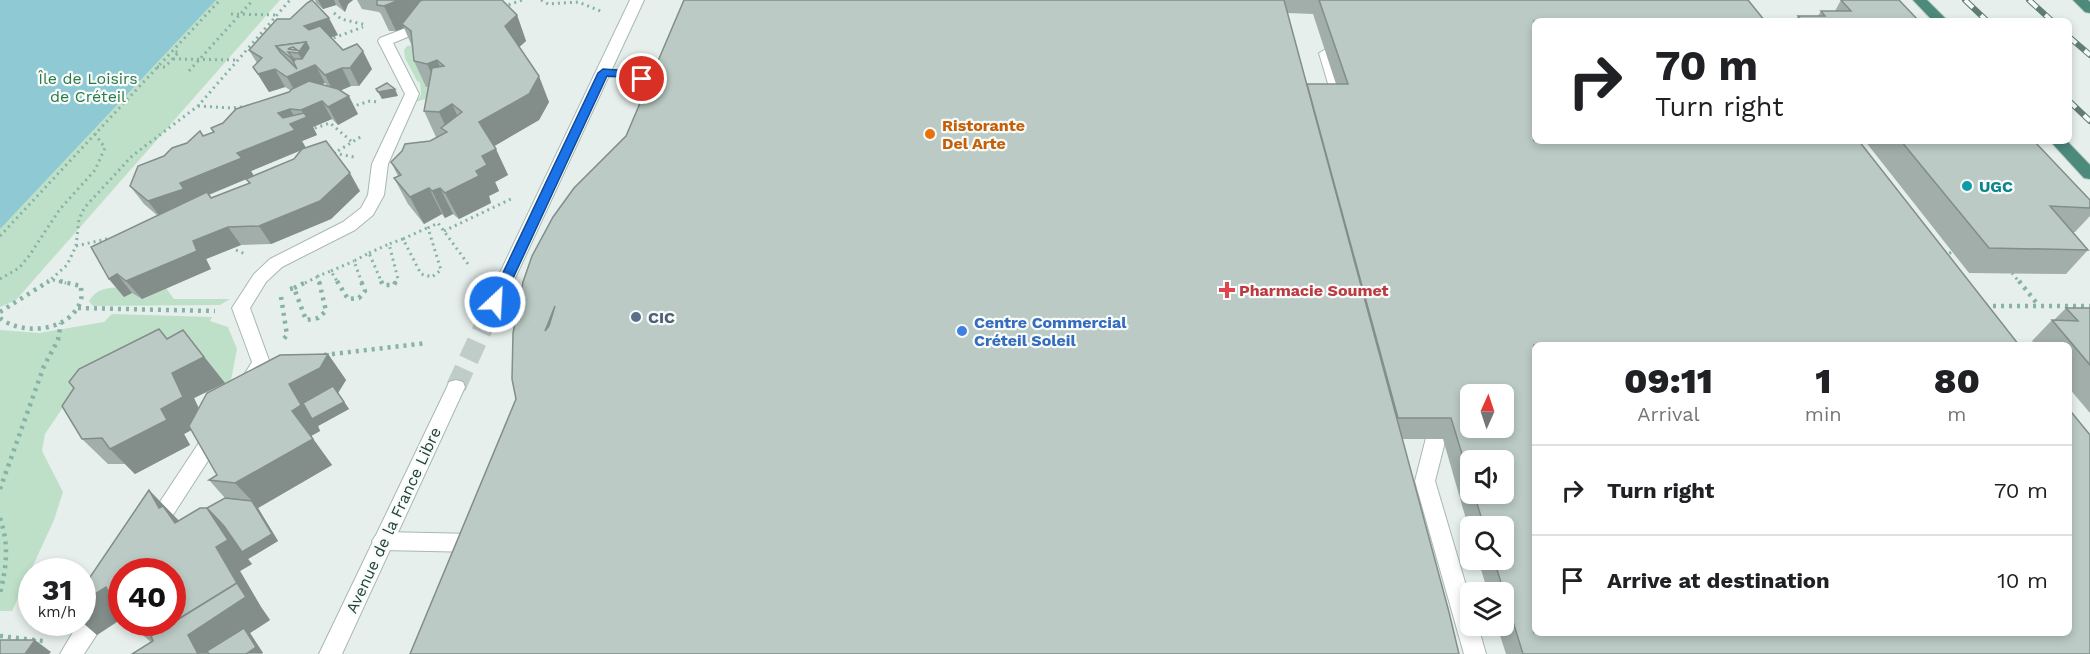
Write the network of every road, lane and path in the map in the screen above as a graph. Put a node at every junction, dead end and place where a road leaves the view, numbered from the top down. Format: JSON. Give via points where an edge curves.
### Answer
{"nodes":[{"id":1,"x":220,"y":0,"type":"edge"},
{"id":2,"x":253,"y":0,"type":"edge"},
{"id":3,"x":290,"y":0,"type":"edge"},
{"id":4,"x":522,"y":0,"type":"edge"},
{"id":5,"x":541,"y":0,"type":"edge"},
{"id":6,"x":568,"y":0,"type":"edge"},
{"id":7,"x":637,"y":0,"type":"edge"},
{"id":8,"x":1920,"y":0,"type":"edge"},
{"id":9,"x":2080,"y":0,"type":"edge"},
{"id":10,"x":564,"y":3,"type":"junction"},
{"id":11,"x":500,"y":8,"type":"edge"},
{"id":12,"x":2090,"y":9,"type":"edge"},
{"id":13,"x":607,"y":12,"type":"dead end"},
{"id":14,"x":334,"y":13,"type":"dead end"},
{"id":15,"x":231,"y":15,"type":"dead end"},
{"id":16,"x":240,"y":15,"type":"junction"},
{"id":17,"x":278,"y":15,"type":"junction"},
{"id":18,"x":443,"y":17,"type":"edge"},
{"id":19,"x":1938,"y":18,"type":"edge"},
{"id":20,"x":1322,"y":39,"type":"edge"},
{"id":21,"x":320,"y":43,"type":"edge"},
{"id":22,"x":171,"y":52,"type":"junction"},
{"id":23,"x":173,"y":59,"type":"junction"},
{"id":24,"x":200,"y":59,"type":"junction"},
{"id":25,"x":239,"y":60,"type":"junction"},
{"id":26,"x":157,"y":67,"type":"junction"},
{"id":27,"x":189,"y":71,"type":"dead end"},
{"id":28,"x":603,"y":73,"type":"junction"},
{"id":29,"x":653,"y":84,"type":"edge"},
{"id":30,"x":370,"y":101,"type":"dead end"},
{"id":31,"x":344,"y":104,"type":"edge"},
{"id":32,"x":198,"y":106,"type":"junction"},
{"id":33,"x":252,"y":106,"type":"edge"},
{"id":34,"x":1346,"y":119,"type":"edge"},
{"id":35,"x":306,"y":131,"type":"edge"},
{"id":36,"x":95,"y":134,"type":"junction"},
{"id":37,"x":351,"y":141,"type":"dead end"},
{"id":38,"x":2058,"y":144,"type":"edge"},
{"id":39,"x":2088,"y":173,"type":"edge"},
{"id":40,"x":513,"y":198,"type":"dead end"},
{"id":41,"x":428,"y":228,"type":"junction"},
{"id":42,"x":444,"y":231,"type":"junction"},
{"id":43,"x":0,"y":236,"type":"edge"},
{"id":44,"x":122,"y":236,"type":"edge"},
{"id":45,"x":403,"y":238,"type":"junction"},
{"id":46,"x":389,"y":244,"type":"junction"},
{"id":47,"x":76,"y":246,"type":"junction"},
{"id":48,"x":1952,"y":252,"type":"dead end"},
{"id":49,"x":369,"y":253,"type":"junction"},
{"id":50,"x":1943,"y":256,"type":"edge"},
{"id":51,"x":354,"y":261,"type":"junction"},
{"id":52,"x":468,"y":264,"type":"dead end"},
{"id":53,"x":331,"y":271,"type":"junction"},
{"id":54,"x":2012,"y":273,"type":"edge"},
{"id":55,"x":318,"y":276,"type":"junction"},
{"id":56,"x":0,"y":279,"type":"edge"},
{"id":57,"x":52,"y":279,"type":"junction"},
{"id":58,"x":294,"y":288,"type":"junction"},
{"id":59,"x":495,"y":302,"type":"tunnel mouth"},
{"id":60,"x":1975,"y":306,"type":"edge"},
{"id":61,"x":2039,"y":306,"type":"junction"},
{"id":62,"x":2090,"y":306,"type":"edge"},
{"id":63,"x":78,"y":308,"type":"junction"},
{"id":64,"x":216,"y":311,"type":"dead end"},
{"id":65,"x":0,"y":312,"type":"edge"},
{"id":66,"x":0,"y":318,"type":"edge"},
{"id":67,"x":61,"y":323,"type":"junction"},
{"id":68,"x":427,"y":343,"type":"dead end"},
{"id":69,"x":320,"y":356,"type":"edge"},
{"id":70,"x":261,"y":363,"type":"junction"},
{"id":71,"x":456,"y":387,"type":"tunnel mouth"},
{"id":72,"x":238,"y":399,"type":"edge"},
{"id":73,"x":1432,"y":403,"type":"edge"},
{"id":74,"x":225,"y":418,"type":"edge"},
{"id":75,"x":0,"y":489,"type":"edge"},
{"id":76,"x":0,"y":518,"type":"edge"},
{"id":77,"x":383,"y":541,"type":"junction"},
{"id":78,"x":144,"y":543,"type":"edge"},
{"id":79,"x":475,"y":543,"type":"edge"},
{"id":80,"x":0,"y":593,"type":"edge"},
{"id":81,"x":108,"y":597,"type":"edge"},
{"id":82,"x":0,"y":636,"type":"edge"},
{"id":83,"x":50,"y":642,"type":"dead end"},
{"id":84,"x":71,"y":654,"type":"edge"},
{"id":85,"x":330,"y":654,"type":"edge"},
{"id":86,"x":1475,"y":654,"type":"edge"}],
"edges":[{"from":1,"to":22,"type":"path"},
{"from":2,"to":16,"type":"path"},
{"from":3,"to":17,"type":"path"},
{"from":4,"to":11,"type":"path"},
{"from":5,"to":10,"type":"path","via":[[548,4]]},
{"from":6,"to":10,"type":"path"},
{"from":7,"to":28,"type":"street"},
{"from":8,"to":19,"type":"highway"},
{"from":9,"to":12,"type":"highway"},
{"from":10,"to":13,"type":"path","via":[[578,2]]},
{"from":14,"to":21,"type":"path","via":[[341,19],[367,25]]},
{"from":15,"to":16,"type":"path"},
{"from":16,"to":17,"type":"path"},
{"from":16,"to":24,"type":"path"},
{"from":17,"to":25,"type":"path"},
{"from":18,"to":70,"type":"street","via":[[385,40],[412,93],[380,164],[376,195],[367,211],[349,226],[276,263],[260,278],[241,308]]},
{"from":20,"to":34,"type":"street"},
{"from":22,"to":23,"type":"path","via":[[179,52]]},
{"from":22,"to":26,"type":"path"},
{"from":23,"to":24,"type":"path"},
{"from":23,"to":26,"type":"path","via":[[165,67]]},
{"from":24,"to":25,"type":"path"},
{"from":24,"to":27,"type":"path"},
{"from":25,"to":32,"type":"path"},
{"from":26,"to":36,"type":"path"},
{"from":28,"to":29,"type":"street","via":[[631,74]]},
{"from":28,"to":59,"type":"street"},
{"from":30,"to":31,"type":"path","via":[[354,107]]},
{"from":32,"to":33,"type":"path"},
{"from":32,"to":47,"type":"path","via":[[123,164],[79,219]]},
{"from":35,"to":37,"type":"path","via":[[330,123]]},
{"from":36,"to":43,"type":"path"},
{"from":36,"to":56,"type":"path","via":[[105,148],[95,170],[60,209],[19,268]]},
{"from":38,"to":39,"type":"highway"},
{"from":40,"to":42,"type":"path"},
{"from":41,"to":42,"type":"path","via":[[438,223]]},
{"from":41,"to":45,"type":"path"},
{"from":41,"to":45,"type":"path","via":[[441,270],[432,277],[421,274]]},
{"from":42,"to":52,"type":"path"},
{"from":44,"to":47,"type":"path"},
{"from":45,"to":46,"type":"path"},
{"from":46,"to":49,"type":"path"},
{"from":46,"to":49,"type":"path","via":[[398,279],[394,285],[383,285]]},
{"from":47,"to":57,"type":"path","via":[[67,265]]},
{"from":48,"to":50,"type":"path","bridge":true},
{"from":49,"to":51,"type":"path"},
{"from":51,"to":53,"type":"path"},
{"from":51,"to":53,"type":"path","via":[[365,291],[359,298],[348,298]]},
{"from":53,"to":55,"type":"path"},
{"from":54,"to":61,"type":"path"},
{"from":55,"to":58,"type":"path"},
{"from":55,"to":58,"type":"path","via":[[326,311],[318,318],[306,320]]},
{"from":57,"to":63,"type":"path","via":[[81,286],[83,294]]},
{"from":57,"to":65,"type":"path"},
{"from":58,"to":70,"type":"path","via":[[280,293],[287,335]]},
{"from":60,"to":61,"type":"path","bridge":true},
{"from":61,"to":62,"type":"path","bridge":true},
{"from":63,"to":64,"type":"path"},
{"from":63,"to":67,"type":"path"},
{"from":66,"to":67,"type":"path","via":[[3,323],[23,328],[40,329]]},
{"from":67,"to":75,"type":"path","via":[[58,340],[44,366]]},
{"from":68,"to":69,"type":"path"},
{"from":70,"to":72,"type":"street"},
{"from":71,"to":77,"type":"street","name":"Avenue de la France Libre"},
{"from":73,"to":86,"type":"street","via":[[1439,426],[1425,481]]},
{"from":74,"to":78,"type":"street"},
{"from":76,"to":80,"type":"path","via":[[9,542],[9,560]]},
{"from":77,"to":79,"type":"street"},
{"from":77,"to":85,"type":"street","name":"Avenue de la France Libre"},
{"from":81,"to":84,"type":"street"},
{"from":82,"to":83,"type":"path"}]}
